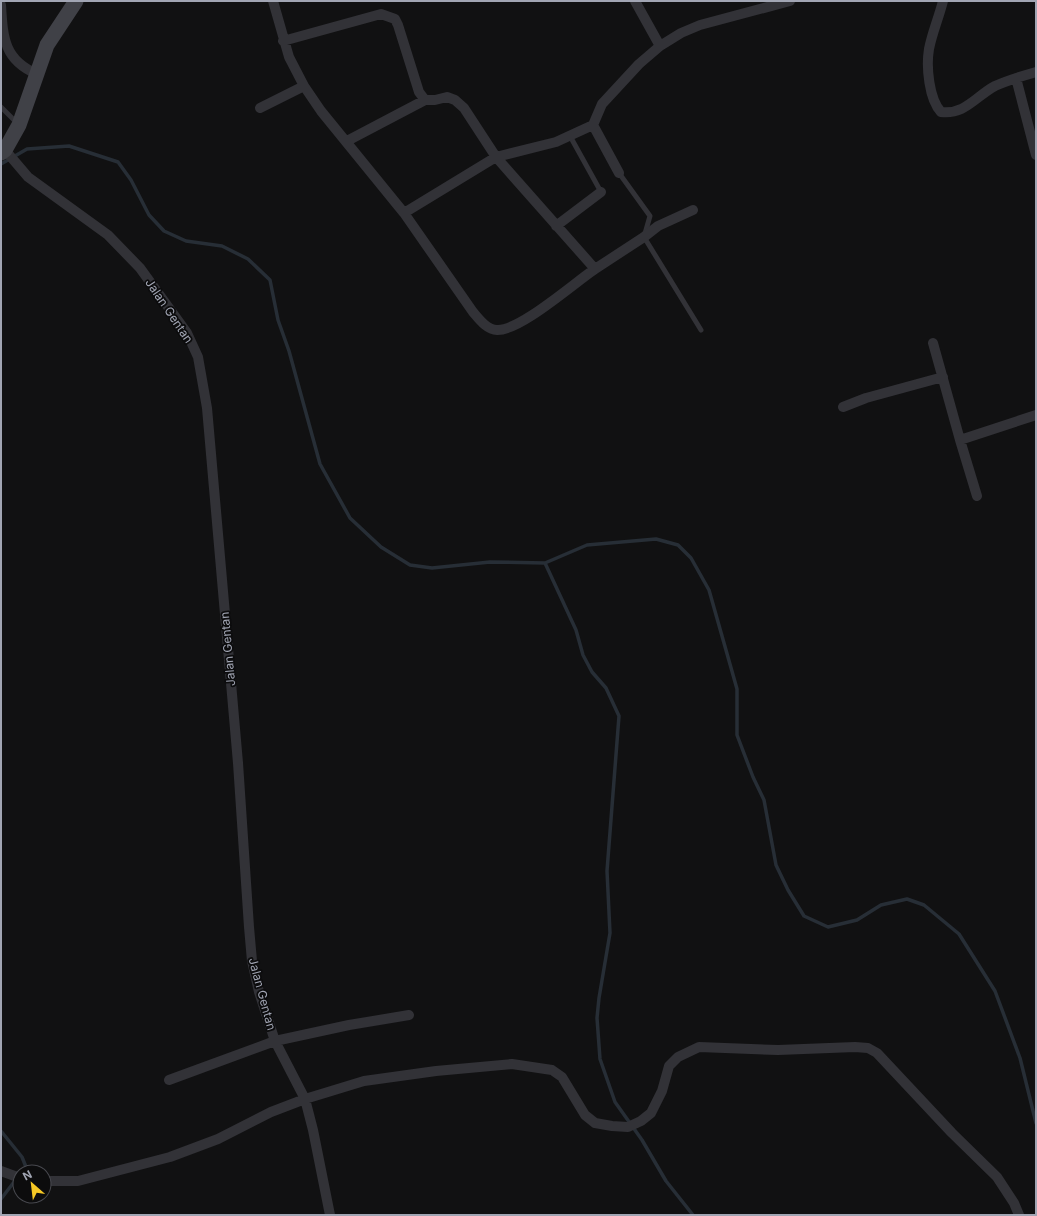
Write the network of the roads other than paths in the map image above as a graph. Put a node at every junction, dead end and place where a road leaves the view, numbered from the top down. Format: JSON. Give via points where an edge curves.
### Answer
{"nodes":[{"id":1,"x":76,"y":1,"type":"edge"},
{"id":2,"x":273,"y":1,"type":"edge"},
{"id":3,"x":635,"y":1,"type":"edge"},
{"id":4,"x":790,"y":1,"type":"edge"},
{"id":5,"x":943,"y":1,"type":"edge"},
{"id":6,"x":1,"y":5,"type":"edge"},
{"id":7,"x":283,"y":41,"type":"junction"},
{"id":8,"x":660,"y":46,"type":"junction"},
{"id":9,"x":1036,"y":72,"type":"edge"},
{"id":10,"x":37,"y":74,"type":"junction"},
{"id":11,"x":1016,"y":78,"type":"junction"},
{"id":12,"x":304,"y":86,"type":"junction"},
{"id":13,"x":425,"y":100,"type":"junction"},
{"id":14,"x":1,"y":108,"type":"edge"},
{"id":15,"x":260,"y":108,"type":"dead end"},
{"id":16,"x":593,"y":125,"type":"junction"},
{"id":17,"x":19,"y":126,"type":"junction"},
{"id":18,"x":570,"y":136,"type":"junction"},
{"id":19,"x":347,"y":141,"type":"junction"},
{"id":20,"x":5,"y":153,"type":"edge"},
{"id":21,"x":1036,"y":154,"type":"edge"},
{"id":22,"x":496,"y":157,"type":"junction"},
{"id":23,"x":619,"y":173,"type":"joint"},
{"id":24,"x":601,"y":192,"type":"joint"},
{"id":25,"x":693,"y":210,"type":"dead end"},
{"id":26,"x":404,"y":213,"type":"junction"},
{"id":27,"x":556,"y":226,"type":"junction"},
{"id":28,"x":644,"y":237,"type":"junction"},
{"id":29,"x":595,"y":269,"type":"junction"},
{"id":30,"x":701,"y":330,"type":"dead end"},
{"id":31,"x":934,"y":343,"type":"dead end"},
{"id":32,"x":943,"y":377,"type":"junction"},
{"id":33,"x":843,"y":407,"type":"dead end"},
{"id":34,"x":1036,"y":415,"type":"edge"},
{"id":35,"x":960,"y":440,"type":"junction"},
{"id":36,"x":977,"y":496,"type":"dead end"},
{"id":37,"x":409,"y":1015,"type":"dead end"},
{"id":38,"x":275,"y":1041,"type":"junction"},
{"id":39,"x":169,"y":1080,"type":"dead end"},
{"id":40,"x":305,"y":1099,"type":"junction"},
{"id":41,"x":1,"y":1170,"type":"edge"},
{"id":42,"x":12,"y":1175,"type":"edge"},
{"id":43,"x":52,"y":1181,"type":"edge"},
{"id":44,"x":330,"y":1215,"type":"edge"},
{"id":45,"x":1019,"y":1215,"type":"edge"}],
"edges":[{"from":1,"to":10,"type":"main road","via":[[47,45]]},
{"from":2,"to":7,"type":"street"},
{"from":3,"to":8,"type":"street"},
{"from":4,"to":8,"type":"street","via":[[700,25]]},
{"from":5,"to":11,"type":"street","via":[[929,48],[928,61],[936,107],[941,112],[959,110],[989,90]]},
{"from":6,"to":10,"type":"street","via":[[5,41],[11,55],[25,69]]},
{"from":7,"to":12,"type":"street"},
{"from":7,"to":13,"type":"street","via":[[381,14],[394,19],[419,92]]},
{"from":8,"to":16,"type":"street","via":[[639,64],[602,104]]},
{"from":9,"to":11,"type":"street"},
{"from":10,"to":17,"type":"main road"},
{"from":11,"to":21,"type":"street"},
{"from":12,"to":15,"type":"street"},
{"from":12,"to":19,"type":"street"},
{"from":13,"to":19,"type":"street"},
{"from":13,"to":22,"type":"street","via":[[447,97],[455,100],[464,108]]},
{"from":14,"to":17,"type":"lane"},
{"from":16,"to":18,"type":"street"},
{"from":16,"to":23,"type":"street"},
{"from":17,"to":20,"type":"main road"},
{"from":18,"to":22,"type":"street"},
{"from":18,"to":24,"type":"lane"},
{"from":19,"to":26,"type":"street"},
{"from":20,"to":38,"type":"street","name":"Jalan Gentan","via":[[28,177],[108,235],[140,268],[187,333],[198,357],[207,408],[238,763],[248,927],[259,992]]},
{"from":22,"to":26,"type":"street"},
{"from":22,"to":27,"type":"street"},
{"from":23,"to":28,"type":"lane","via":[[650,216]]},
{"from":24,"to":27,"type":"street"},
{"from":25,"to":28,"type":"street","via":[[658,226]]},
{"from":26,"to":29,"type":"street","via":[[473,312],[491,329],[507,328],[530,317]]},
{"from":27,"to":29,"type":"street"},
{"from":28,"to":29,"type":"street"},
{"from":28,"to":30,"type":"lane"},
{"from":31,"to":32,"type":"street"},
{"from":32,"to":33,"type":"street","via":[[866,398]]},
{"from":32,"to":35,"type":"street"},
{"from":34,"to":35,"type":"street"},
{"from":35,"to":36,"type":"street"},
{"from":37,"to":38,"type":"street"},
{"from":38,"to":39,"type":"street"},
{"from":38,"to":40,"type":"street","name":"Jalan Gentan"},
{"from":40,"to":43,"type":"street","via":[[271,1112],[218,1139],[170,1156],[78,1181]]},
{"from":40,"to":44,"type":"street","name":"Jalan Gentan"},
{"from":40,"to":45,"type":"street","via":[[364,1080],[512,1064],[552,1070],[562,1077],[584,1116],[595,1122],[628,1127],[651,1113],[662,1090],[669,1066],[678,1057],[699,1047],[778,1050],[868,1048],[877,1053],[997,1177]]},
{"from":41,"to":42,"type":"street"}]}
